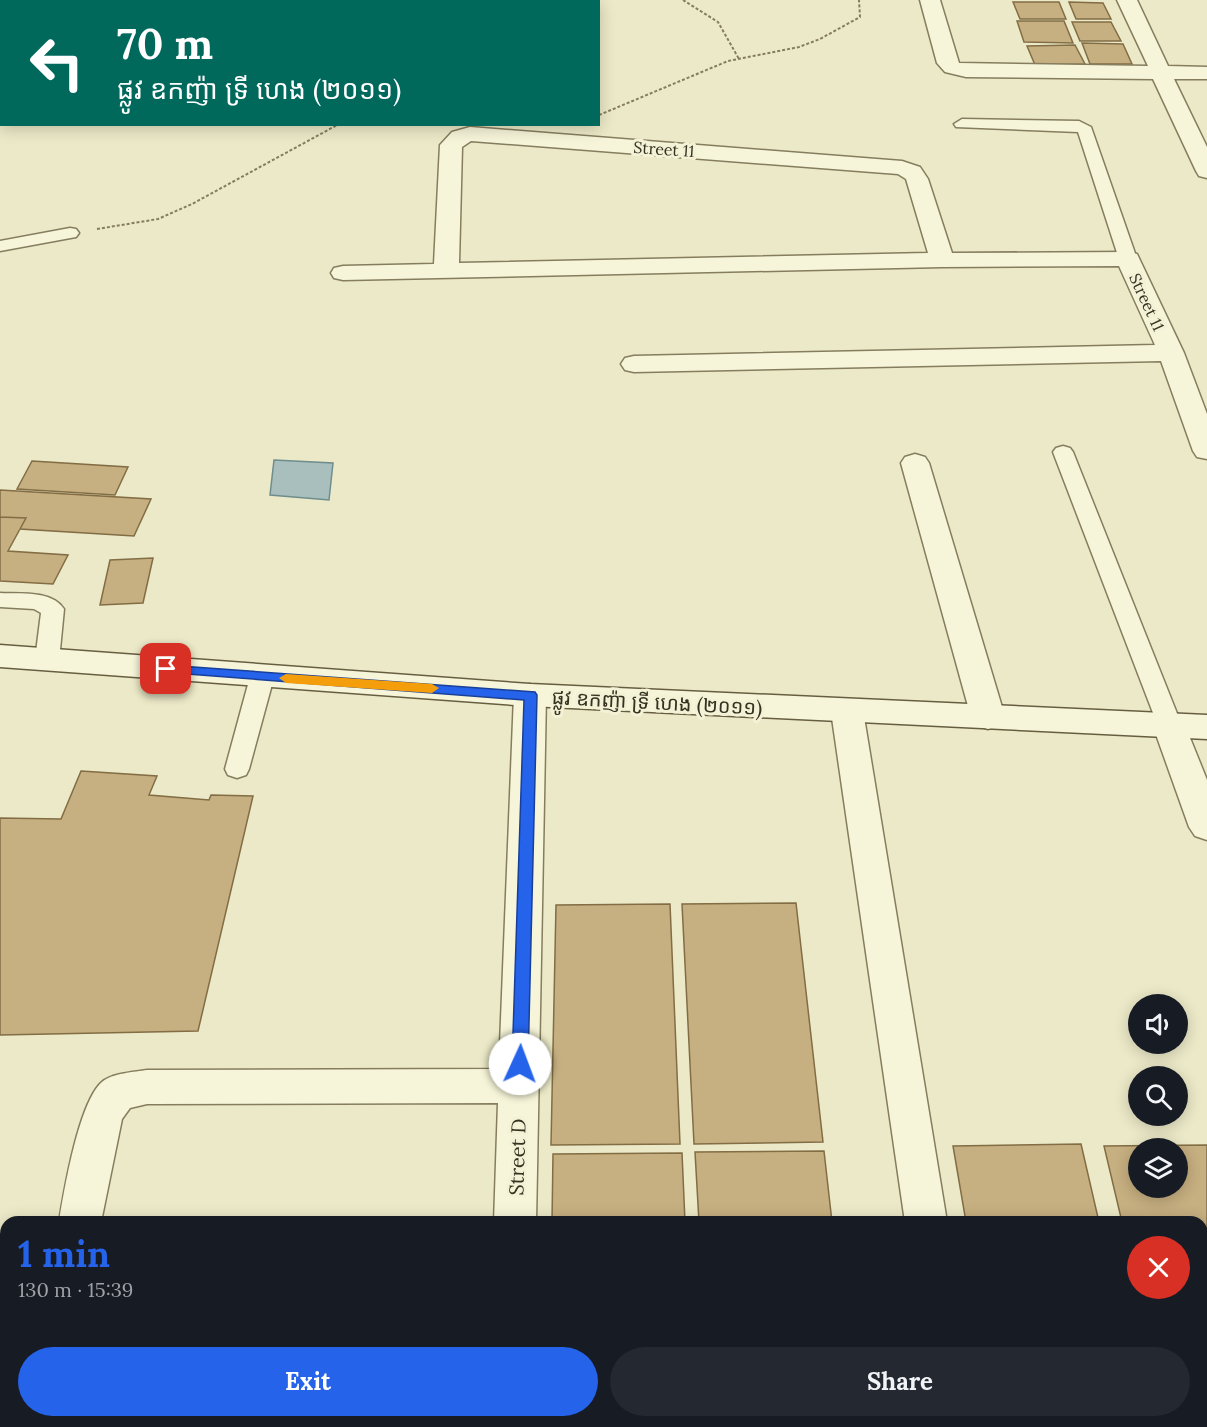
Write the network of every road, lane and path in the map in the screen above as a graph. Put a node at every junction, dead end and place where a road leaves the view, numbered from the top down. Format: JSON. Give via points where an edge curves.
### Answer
{"nodes":[{"id":1,"x":683,"y":0,"type":"edge"},
{"id":2,"x":859,"y":0,"type":"edge"},
{"id":3,"x":930,"y":0,"type":"edge"},
{"id":4,"x":1126,"y":0,"type":"edge"},
{"id":5,"x":739,"y":59,"type":"junction"},
{"id":6,"x":1161,"y":73,"type":"junction"},
{"id":7,"x":1207,"y":73,"type":"edge"},
{"id":8,"x":600,"y":114,"type":"edge"},
{"id":9,"x":962,"y":124,"type":"dead end"},
{"id":10,"x":335,"y":126,"type":"edge"},
{"id":11,"x":1207,"y":171,"type":"edge"},
{"id":12,"x":70,"y":233,"type":"joint"},
{"id":13,"x":0,"y":246,"type":"edge"},
{"id":14,"x":1128,"y":259,"type":"junction"},
{"id":15,"x":942,"y":260,"type":"junction"},
{"id":16,"x":446,"y":271,"type":"junction"},
{"id":17,"x":343,"y":273,"type":"dead end"},
{"id":18,"x":1171,"y":353,"type":"junction"},
{"id":19,"x":634,"y":364,"type":"dead end"},
{"id":20,"x":1207,"y":451,"type":"edge"},
{"id":21,"x":1063,"y":452,"type":"dead end"},
{"id":22,"x":915,"y":463,"type":"dead end"},
{"id":23,"x":0,"y":600,"type":"edge"},
{"id":24,"x":0,"y":656,"type":"edge"},
{"id":25,"x":46,"y":660,"type":"junction"},
{"id":26,"x":262,"y":676,"type":"junction"},
{"id":27,"x":531,"y":695,"type":"junction"},
{"id":28,"x":847,"y":711,"type":"junction"},
{"id":29,"x":988,"y":717,"type":"junction"},
{"id":30,"x":1170,"y":726,"type":"junction"},
{"id":31,"x":1207,"y":728,"type":"edge"},
{"id":32,"x":237,"y":769,"type":"dead end"},
{"id":33,"x":1207,"y":827,"type":"edge"},
{"id":34,"x":519,"y":1086,"type":"junction"},
{"id":35,"x":81,"y":1216,"type":"edge"},
{"id":36,"x":515,"y":1216,"type":"edge"},
{"id":37,"x":925,"y":1216,"type":"edge"}],
"edges":[{"from":1,"to":5,"type":"path","via":[[718,22]]},
{"from":2,"to":5,"type":"path","via":[[860,16],[820,39]]},
{"from":3,"to":6,"type":"street","via":[[947,63],[952,68]]},
{"from":4,"to":6,"type":"street"},
{"from":5,"to":8,"type":"path"},
{"from":6,"to":7,"type":"street"},
{"from":6,"to":11,"type":"street"},
{"from":9,"to":14,"type":"lane","via":[[1080,126],[1085,130]]},
{"from":10,"to":12,"type":"path","via":[[158,219]]},
{"from":12,"to":13,"type":"lane"},
{"from":14,"to":15,"type":"street","name":"Street 11"},
{"from":14,"to":18,"type":"street","name":"Street 11"},
{"from":15,"to":16,"type":"street","name":"Street 11"},
{"from":15,"to":16,"type":"street","name":"Street 11","via":[[917,179],[902,168],[470,134],[451,145]]},
{"from":16,"to":17,"type":"street","name":"Street 11"},
{"from":18,"to":19,"type":"street"},
{"from":18,"to":20,"type":"street","name":"Street 11"},
{"from":21,"to":30,"type":"lane"},
{"from":22,"to":29,"type":"street"},
{"from":23,"to":25,"type":"lane","via":[[38,602],[53,609]]},
{"from":24,"to":25,"type":"street","name":"ផ្លូវ ឧកញ៉ា ទ្រី ហេង (២០១១)"},
{"from":25,"to":26,"type":"street","name":"ផ្លូវ ឧកញ៉ា ទ្រី ហេង (២០១១)"},
{"from":26,"to":27,"type":"street","name":"ផ្លូវ ឧកញ៉ា ទ្រី ហេង (២០១១)"},
{"from":26,"to":32,"type":"lane"},
{"from":27,"to":28,"type":"street","name":"ផ្លូវ ឧកញ៉ា ទ្រី ហេង (២០១១)"},
{"from":27,"to":34,"type":"street","name":"Street D"},
{"from":28,"to":29,"type":"street","name":"ផ្លូវ ឧកញ៉ា ទ្រី ហេង (២០១១)"},
{"from":28,"to":37,"type":"street"},
{"from":29,"to":30,"type":"street","name":"ផ្លូវ ឧកញ៉ា ទ្រី ហេង (២០១១)"},
{"from":30,"to":31,"type":"street","name":"ផ្លូវ ឧកញ៉ា ទ្រី ហេង (២០១១)"},
{"from":30,"to":33,"type":"street"},
{"from":34,"to":35,"type":"street","via":[[147,1087],[117,1093],[103,1115]]},
{"from":34,"to":36,"type":"street","name":"Street D"}]}
